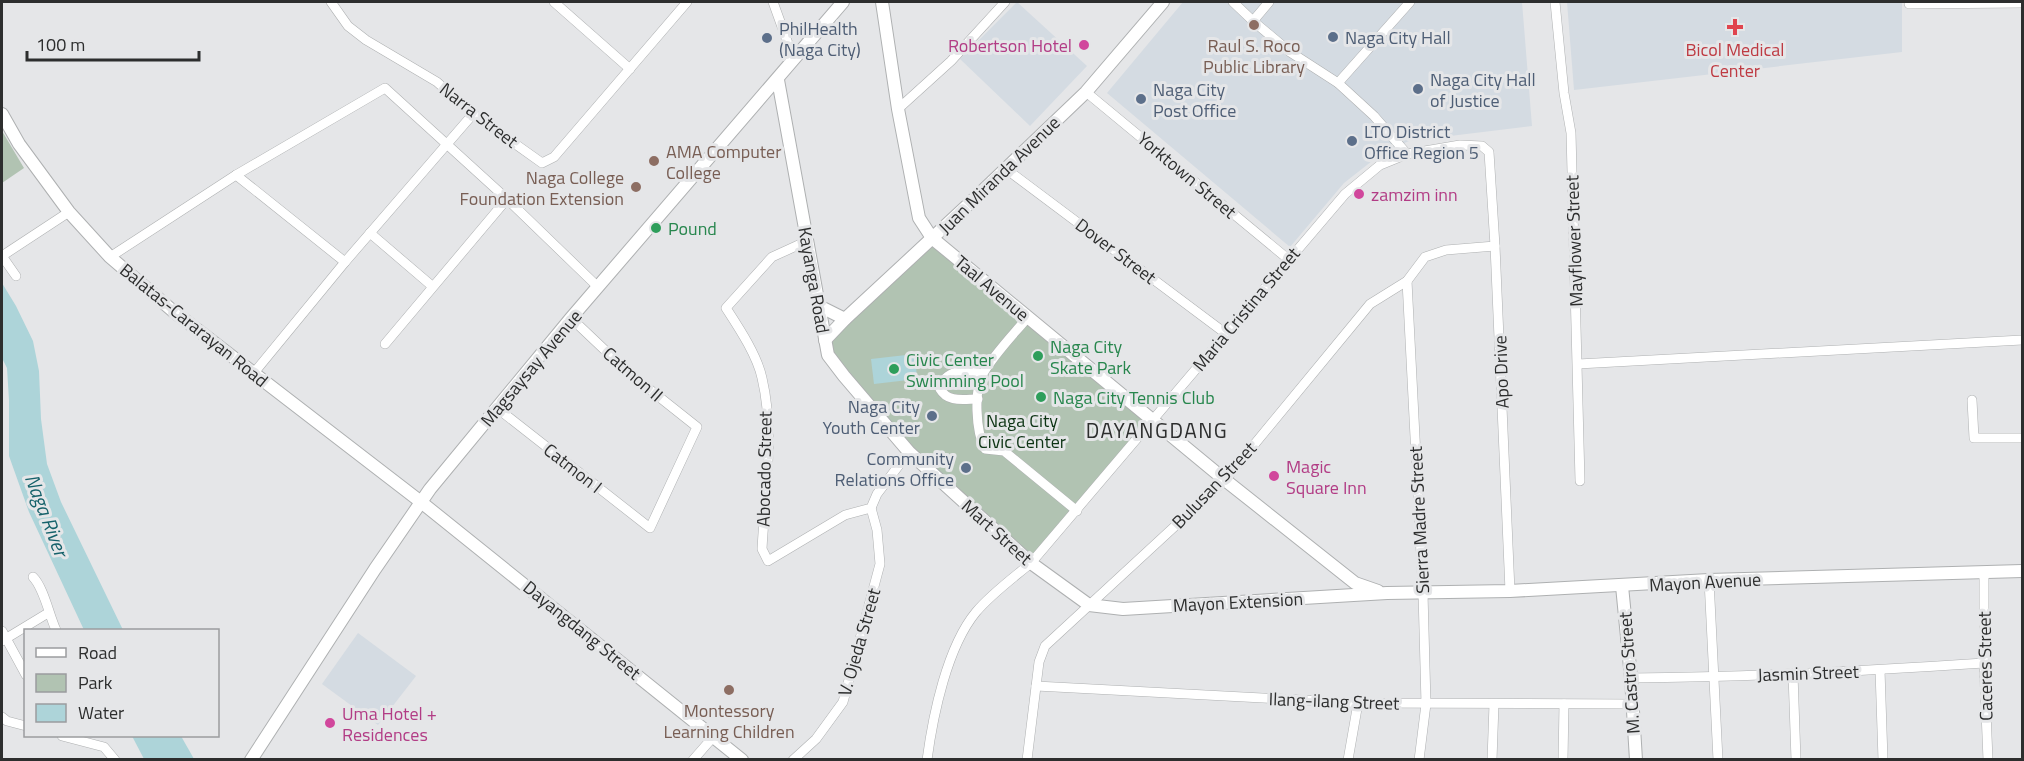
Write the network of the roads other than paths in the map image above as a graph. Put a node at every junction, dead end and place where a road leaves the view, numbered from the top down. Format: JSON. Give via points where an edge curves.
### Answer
{"nodes":[{"id":1,"x":331,"y":2,"type":"edge"},
{"id":2,"x":554,"y":2,"type":"edge"},
{"id":3,"x":772,"y":2,"type":"edge"},
{"id":4,"x":843,"y":2,"type":"edge"},
{"id":5,"x":882,"y":2,"type":"edge"},
{"id":6,"x":1005,"y":2,"type":"edge"},
{"id":7,"x":1163,"y":2,"type":"edge"},
{"id":8,"x":1233,"y":2,"type":"edge"},
{"id":9,"x":1269,"y":2,"type":"edge"},
{"id":10,"x":1410,"y":2,"type":"edge"},
{"id":11,"x":1555,"y":2,"type":"edge"},
{"id":12,"x":684,"y":3,"type":"edge"},
{"id":13,"x":2022,"y":3,"type":"edge"},
{"id":14,"x":1908,"y":4,"type":"dead end"},
{"id":15,"x":1253,"y":21,"type":"junction"},
{"id":16,"x":794,"y":60,"type":"junction"},
{"id":17,"x":630,"y":69,"type":"junction"},
{"id":18,"x":778,"y":80,"type":"junction"},
{"id":19,"x":1338,"y":82,"type":"junction"},
{"id":20,"x":1086,"y":92,"type":"junction"},
{"id":21,"x":898,"y":109,"type":"junction"},
{"id":22,"x":2,"y":114,"type":"edge"},
{"id":23,"x":473,"y":114,"type":"junction"},
{"id":24,"x":447,"y":144,"type":"junction"},
{"id":25,"x":1489,"y":152,"type":"joint"},
{"id":26,"x":1407,"y":154,"type":"junction"},
{"id":27,"x":1006,"y":169,"type":"junction"},
{"id":28,"x":236,"y":175,"type":"junction"},
{"id":29,"x":507,"y":199,"type":"junction"},
{"id":30,"x":69,"y":212,"type":"junction"},
{"id":31,"x":370,"y":233,"type":"junction"},
{"id":32,"x":932,"y":238,"type":"junction"},
{"id":33,"x":807,"y":241,"type":"junction"},
{"id":34,"x":1496,"y":246,"type":"junction"},
{"id":35,"x":110,"y":256,"type":"junction"},
{"id":36,"x":1288,"y":260,"type":"junction"},
{"id":37,"x":345,"y":262,"type":"junction"},
{"id":38,"x":16,"y":276,"type":"dead end"},
{"id":39,"x":1407,"y":281,"type":"junction"},
{"id":40,"x":432,"y":286,"type":"junction"},
{"id":41,"x":598,"y":287,"type":"junction"},
{"id":42,"x":819,"y":306,"type":"junction"},
{"id":43,"x":1028,"y":316,"type":"junction"},
{"id":44,"x":571,"y":318,"type":"junction"},
{"id":45,"x":844,"y":319,"type":"junction"},
{"id":46,"x":1226,"y":333,"type":"junction"},
{"id":47,"x":825,"y":340,"type":"junction"},
{"id":48,"x":2022,"y":340,"type":"edge"},
{"id":49,"x":385,"y":344,"type":"dead end"},
{"id":50,"x":1578,"y":364,"type":"junction"},
{"id":51,"x":253,"y":374,"type":"junction"},
{"id":52,"x":982,"y":374,"type":"junction"},
{"id":53,"x":978,"y":399,"type":"junction"},
{"id":54,"x":1972,"y":400,"type":"dead end"},
{"id":55,"x":497,"y":408,"type":"junction"},
{"id":56,"x":1154,"y":420,"type":"junction"},
{"id":57,"x":2022,"y":438,"type":"edge"},
{"id":58,"x":909,"y":452,"type":"junction"},
{"id":59,"x":1225,"y":480,"type":"junction"},
{"id":60,"x":1580,"y":481,"type":"dead end"},
{"id":61,"x":421,"y":502,"type":"junction"},
{"id":62,"x":871,"y":508,"type":"junction"},
{"id":63,"x":1077,"y":511,"type":"junction"},
{"id":64,"x":650,"y":528,"type":"joint"},
{"id":65,"x":1031,"y":563,"type":"junction"},
{"id":66,"x":2022,"y":571,"type":"edge"},
{"id":67,"x":1984,"y":572,"type":"junction"},
{"id":68,"x":33,"y":577,"type":"dead end"},
{"id":69,"x":1709,"y":580,"type":"junction"},
{"id":70,"x":1622,"y":586,"type":"junction"},
{"id":71,"x":1510,"y":591,"type":"junction"},
{"id":72,"x":1388,"y":593,"type":"junction"},
{"id":73,"x":1423,"y":593,"type":"junction"},
{"id":74,"x":1089,"y":605,"type":"junction"},
{"id":75,"x":48,"y":613,"type":"junction"},
{"id":76,"x":56,"y":629,"type":"edge"},
{"id":77,"x":3,"y":636,"type":"edge"},
{"id":78,"x":1984,"y":663,"type":"junction"},
{"id":79,"x":1880,"y":670,"type":"junction"},
{"id":80,"x":24,"y":672,"type":"edge"},
{"id":81,"x":1792,"y":674,"type":"junction"},
{"id":82,"x":1631,"y":678,"type":"junction"},
{"id":83,"x":1715,"y":678,"type":"junction"},
{"id":84,"x":1036,"y":686,"type":"junction"},
{"id":85,"x":1358,"y":703,"type":"junction"},
{"id":86,"x":1426,"y":704,"type":"junction"},
{"id":87,"x":1494,"y":704,"type":"junction"},
{"id":88,"x":1564,"y":704,"type":"junction"},
{"id":89,"x":1632,"y":704,"type":"junction"},
{"id":90,"x":2,"y":717,"type":"edge"},
{"id":91,"x":24,"y":725,"type":"edge"},
{"id":92,"x":714,"y":736,"type":"junction"},
{"id":93,"x":69,"y":737,"type":"edge"},
{"id":94,"x":734,"y":757,"type":"edge"},
{"id":95,"x":115,"y":759,"type":"edge"},
{"id":96,"x":252,"y":759,"type":"edge"},
{"id":97,"x":693,"y":759,"type":"edge"},
{"id":98,"x":793,"y":759,"type":"edge"},
{"id":99,"x":927,"y":759,"type":"edge"},
{"id":100,"x":1027,"y":759,"type":"edge"},
{"id":101,"x":1348,"y":759,"type":"edge"},
{"id":102,"x":1419,"y":759,"type":"edge"},
{"id":103,"x":1492,"y":759,"type":"edge"},
{"id":104,"x":1563,"y":759,"type":"edge"},
{"id":105,"x":1636,"y":759,"type":"edge"},
{"id":106,"x":1718,"y":759,"type":"edge"},
{"id":107,"x":1796,"y":759,"type":"edge"},
{"id":108,"x":1883,"y":759,"type":"edge"},
{"id":109,"x":1988,"y":759,"type":"edge"}],
"edges":[{"from":1,"to":23,"type":"street","name":"Narra Street","via":[[348,26],[437,82]]},
{"from":2,"to":17,"type":"street"},
{"from":3,"to":16,"type":"street"},
{"from":4,"to":16,"type":"street","name":"Magsaysay Avenue"},
{"from":5,"to":21,"type":"street","name":"Taal Avenue"},
{"from":6,"to":21,"type":"street","via":[[951,61]]},
{"from":7,"to":20,"type":"street","name":"Juan Miranda Avenue"},
{"from":8,"to":15,"type":"street"},
{"from":9,"to":15,"type":"street"},
{"from":10,"to":19,"type":"street"},
{"from":11,"to":50,"type":"street","name":"Mayflower Street","via":[[1571,133]]},
{"from":12,"to":17,"type":"street","name":"Narra Street"},
{"from":13,"to":14,"type":"street"},
{"from":15,"to":19,"type":"street","via":[[1290,52]]},
{"from":16,"to":18,"type":"street","name":"Magsaysay Avenue"},
{"from":17,"to":23,"type":"street","name":"Narra Street","via":[[554,158],[542,163]]},
{"from":18,"to":33,"type":"street","name":"Kayanga Road"},
{"from":18,"to":41,"type":"street","name":"Magsaysay Avenue"},
{"from":19,"to":26,"type":"street"},
{"from":20,"to":27,"type":"street","name":"Juan Miranda Avenue"},
{"from":20,"to":36,"type":"street","name":"Yorktown Street"},
{"from":21,"to":32,"type":"street","name":"Taal Avenue","via":[[919,218]]},
{"from":22,"to":30,"type":"street","name":"Balatas-Cararayan Road"},
{"from":23,"to":24,"type":"street"},
{"from":24,"to":28,"type":"street","via":[[385,88]]},
{"from":24,"to":29,"type":"street"},
{"from":24,"to":31,"type":"street"},
{"from":25,"to":26,"type":"street","name":"Maria Cristina Street","via":[[1482,146],[1460,145]]},
{"from":25,"to":34,"type":"street","name":"Apo Drive"},
{"from":26,"to":36,"type":"street","name":"Maria Cristina Street","via":[[1380,165],[1345,194]]},
{"from":27,"to":32,"type":"street","name":"Juan Miranda Avenue"},
{"from":27,"to":46,"type":"street","name":"Dover Street"},
{"from":28,"to":35,"type":"street"},
{"from":28,"to":37,"type":"street"},
{"from":29,"to":40,"type":"street"},
{"from":29,"to":41,"type":"street"},
{"from":30,"to":35,"type":"street","name":"Balatas-Cararayan Road"},
{"from":30,"to":38,"type":"street","via":[[2,256]]},
{"from":31,"to":37,"type":"street"},
{"from":31,"to":40,"type":"street"},
{"from":32,"to":43,"type":"street","name":"Taal Avenue"},
{"from":32,"to":45,"type":"street","name":"Juan Miranda Avenue"},
{"from":33,"to":42,"type":"street","name":"Kayanga Road"},
{"from":33,"to":62,"type":"street","name":"Abocado Street","via":[[772,257],[726,308],[762,376],[769,423],[762,549],[768,561],[846,515]]},
{"from":34,"to":39,"type":"street","name":"Bulusan Street","via":[[1446,250],[1425,257]]},
{"from":34,"to":71,"type":"street","name":"Apo Drive"},
{"from":35,"to":51,"type":"street","name":"Balatas-Cararayan Road"},
{"from":36,"to":46,"type":"street","name":"Maria Cristina Street"},
{"from":37,"to":51,"type":"street"},
{"from":39,"to":59,"type":"street","name":"Bulusan Street","via":[[1370,304]]},
{"from":39,"to":73,"type":"street","name":"Sierra Madre Street"},
{"from":40,"to":49,"type":"street"},
{"from":41,"to":44,"type":"street","name":"Magsaysay Avenue"},
{"from":42,"to":45,"type":"street"},
{"from":42,"to":47,"type":"street","name":"Kayanga Road"},
{"from":43,"to":52,"type":"street"},
{"from":43,"to":56,"type":"street","name":"Taal Avenue"},
{"from":44,"to":55,"type":"street","name":"Magsaysay Avenue"},
{"from":44,"to":64,"type":"street","name":"Catmon II","via":[[629,373],[697,427]]},
{"from":45,"to":47,"type":"street","name":"Juan Miranda Avenue"},
{"from":46,"to":56,"type":"street","name":"Maria Cristina Street"},
{"from":47,"to":58,"type":"street","name":"Kayanga Road","via":[[828,355]]},
{"from":48,"to":50,"type":"street"},
{"from":50,"to":60,"type":"street","name":"Mayflower Street"},
{"from":51,"to":61,"type":"street","name":"Balatas-Cararayan Road"},
{"from":52,"to":53,"type":"street"},
{"from":52,"to":53,"type":"street","via":[[957,372],[948,376],[940,389],[951,399]]},
{"from":53,"to":63,"type":"street","via":[[976,413],[985,450],[1004,452]]},
{"from":54,"to":57,"type":"street","via":[[1974,438]]},
{"from":55,"to":61,"type":"street","name":"Magsaysay Avenue"},
{"from":55,"to":64,"type":"street","name":"Catmon I"},
{"from":56,"to":59,"type":"street","name":"Taal Avenue"},
{"from":56,"to":63,"type":"street","name":"Maria Cristina Street"},
{"from":58,"to":62,"type":"street"},
{"from":58,"to":65,"type":"street","name":"Mart Street"},
{"from":59,"to":72,"type":"street","name":"Taal Avenue","via":[[1355,583]]},
{"from":59,"to":74,"type":"street","name":"Bulusan Street"},
{"from":61,"to":92,"type":"street","name":"Dayangdang Street"},
{"from":61,"to":96,"type":"street","name":"Magsaysay Avenue"},
{"from":62,"to":98,"type":"street","name":"V. Ojeda Street","via":[[880,564],[843,702],[816,739]]},
{"from":63,"to":65,"type":"street","name":"Maria Cristina Street"},
{"from":65,"to":74,"type":"street","name":"Mart Street"},
{"from":65,"to":99,"type":"street","name":"Maria Cristina Street","via":[[976,612],[960,636],[931,727]]},
{"from":66,"to":67,"type":"street","name":"Mayon Avenue"},
{"from":67,"to":69,"type":"street","name":"Mayon Avenue"},
{"from":67,"to":78,"type":"street","name":"Caceres Street"},
{"from":68,"to":75,"type":"street","via":[[39,583]]},
{"from":69,"to":70,"type":"street","name":"Mayon Avenue"},
{"from":69,"to":83,"type":"street"},
{"from":70,"to":71,"type":"street","name":"Mayon Avenue"},
{"from":70,"to":82,"type":"street","name":"M. Castro Street"},
{"from":71,"to":73,"type":"street","name":"Mayon Avenue"},
{"from":72,"to":73,"type":"street","name":"Mayon Avenue"},
{"from":72,"to":74,"type":"street","name":"Mayon Extension","via":[[1123,609]]},
{"from":73,"to":86,"type":"street","name":"Sierra Madre Street"},
{"from":74,"to":84,"type":"street","name":"Bulusan Street","via":[[1045,646]]},
{"from":75,"to":76,"type":"street"},
{"from":75,"to":77,"type":"street"},
{"from":77,"to":80,"type":"street"},
{"from":78,"to":79,"type":"street","name":"Jasmin Street"},
{"from":78,"to":109,"type":"street","name":"Caceres Street"},
{"from":79,"to":81,"type":"street","name":"Jasmin Street"},
{"from":79,"to":108,"type":"street"},
{"from":81,"to":83,"type":"street","name":"Jasmin Street"},
{"from":81,"to":107,"type":"street"},
{"from":82,"to":83,"type":"street","name":"Jasmin Street"},
{"from":82,"to":89,"type":"street","name":"M. Castro Street"},
{"from":83,"to":106,"type":"street"},
{"from":84,"to":85,"type":"street","name":"Ilang-ilang Street"},
{"from":84,"to":100,"type":"street","name":"Bulusan Street"},
{"from":85,"to":86,"type":"street","name":"Ilang-ilang Street"},
{"from":85,"to":101,"type":"street"},
{"from":86,"to":87,"type":"street","name":"Ilang-ilang Street"},
{"from":86,"to":102,"type":"street","name":"Sierra Madre Street"},
{"from":87,"to":88,"type":"street","name":"Ilang-ilang Street"},
{"from":87,"to":103,"type":"street"},
{"from":88,"to":89,"type":"street","name":"Ilang-ilang Street"},
{"from":88,"to":104,"type":"street"},
{"from":89,"to":105,"type":"street","name":"M. Castro Street"},
{"from":90,"to":91,"type":"street"},
{"from":92,"to":94,"type":"street","name":"Dayangdang Street"},
{"from":92,"to":97,"type":"street"},
{"from":93,"to":95,"type":"street","via":[[104,747]]}]}
